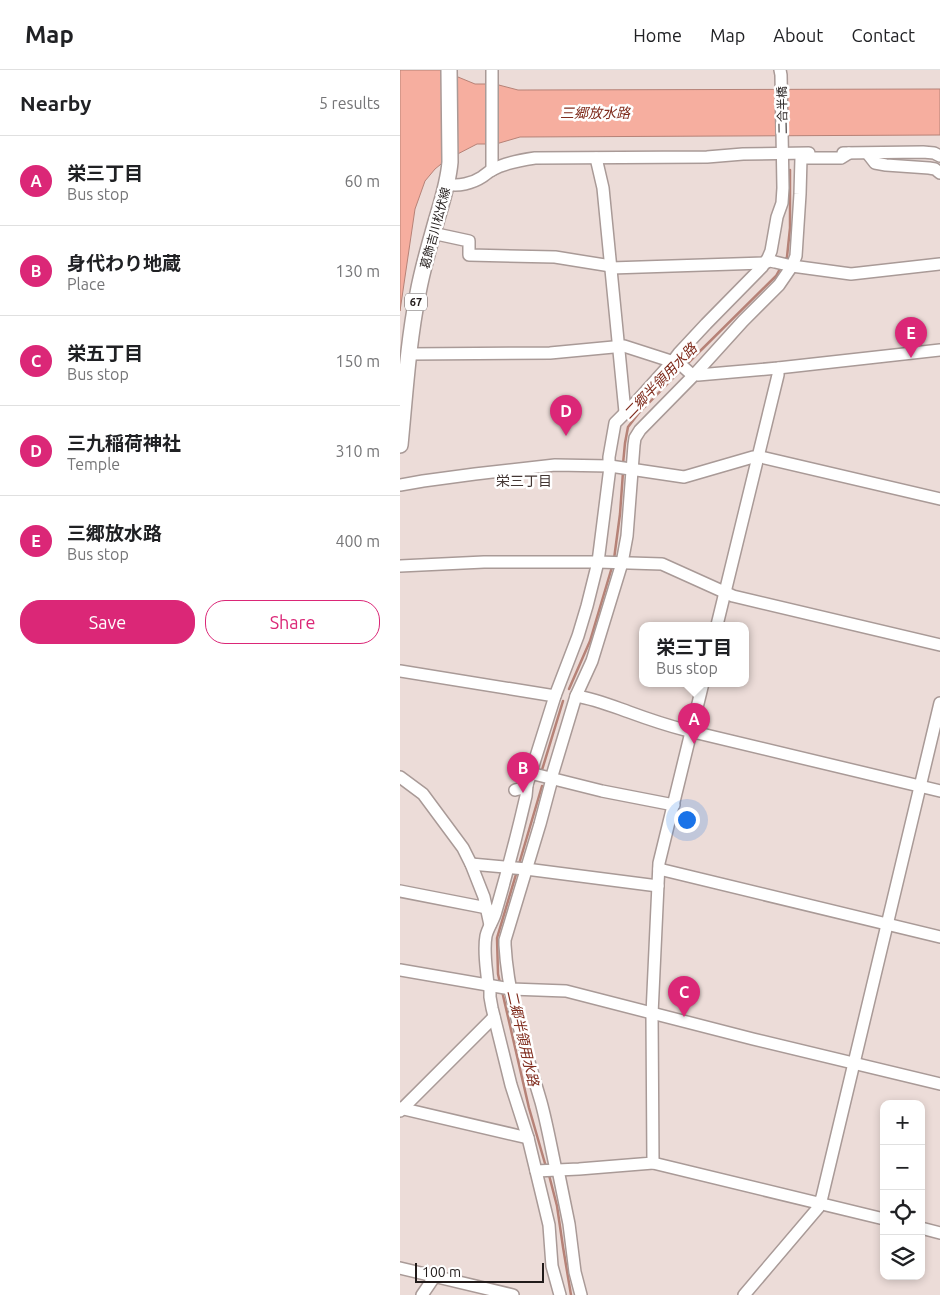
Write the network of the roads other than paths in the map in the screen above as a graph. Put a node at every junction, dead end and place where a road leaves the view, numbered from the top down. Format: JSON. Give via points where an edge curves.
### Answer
{"nodes":[{"id":1,"x":449,"y":70,"type":"edge"},
{"id":2,"x":492,"y":70,"type":"edge"},
{"id":3,"x":781,"y":72,"type":"edge"},
{"id":4,"x":782,"y":149,"type":"junction"},
{"id":5,"x":849,"y":153,"type":"junction"},
{"id":6,"x":868,"y":154,"type":"junction"},
{"id":7,"x":940,"y":156,"type":"edge"},
{"id":8,"x":596,"y":158,"type":"junction"},
{"id":9,"x":492,"y":170,"type":"junction"},
{"id":10,"x":940,"y":173,"type":"edge"},
{"id":11,"x":447,"y":184,"type":"junction"},
{"id":12,"x":432,"y":233,"type":"junction"},
{"id":13,"x":765,"y":263,"type":"junction"},
{"id":14,"x":940,"y":264,"type":"edge"},
{"id":15,"x":792,"y":266,"type":"junction"},
{"id":16,"x":611,"y":267,"type":"junction"},
{"id":17,"x":618,"y":347,"type":"junction"},
{"id":18,"x":940,"y":350,"type":"edge"},
{"id":19,"x":409,"y":354,"type":"junction"},
{"id":20,"x":677,"y":362,"type":"junction"},
{"id":21,"x":778,"y":368,"type":"junction"},
{"id":22,"x":692,"y":373,"type":"junction"},
{"id":23,"x":625,"y":412,"type":"junction"},
{"id":24,"x":400,"y":445,"type":"edge"},
{"id":25,"x":758,"y":457,"type":"junction"},
{"id":26,"x":610,"y":466,"type":"junction"},
{"id":27,"x":632,"y":469,"type":"junction"},
{"id":28,"x":400,"y":486,"type":"edge"},
{"id":29,"x":940,"y":499,"type":"edge"},
{"id":30,"x":598,"y":562,"type":"junction"},
{"id":31,"x":622,"y":563,"type":"junction"},
{"id":32,"x":400,"y":566,"type":"edge"},
{"id":33,"x":725,"y":593,"type":"junction"},
{"id":34,"x":718,"y":622,"type":"edge"},
{"id":35,"x":940,"y":645,"type":"edge"},
{"id":36,"x":400,"y":670,"type":"edge"},
{"id":37,"x":702,"y":687,"type":"edge"},
{"id":38,"x":555,"y":694,"type":"junction"},
{"id":39,"x":576,"y":697,"type":"junction"},
{"id":40,"x":940,"y":703,"type":"edge"},
{"id":41,"x":692,"y":732,"type":"junction"},
{"id":42,"x":530,"y":774,"type":"junction"},
{"id":43,"x":400,"y":777,"type":"edge"},
{"id":44,"x":552,"y":779,"type":"junction"},
{"id":45,"x":527,"y":785,"type":"junction"},
{"id":46,"x":920,"y":786,"type":"junction"},
{"id":47,"x":515,"y":790,"type":"dead end"},
{"id":48,"x":940,"y":791,"type":"edge"},
{"id":49,"x":674,"y":805,"type":"junction"},
{"id":50,"x":471,"y":864,"type":"junction"},
{"id":51,"x":508,"y":867,"type":"junction"},
{"id":52,"x":526,"y":869,"type":"junction"},
{"id":53,"x":659,"y":869,"type":"junction"},
{"id":54,"x":658,"y":886,"type":"junction"},
{"id":55,"x":400,"y":891,"type":"edge"},
{"id":56,"x":487,"y":908,"type":"junction"},
{"id":57,"x":887,"y":924,"type":"junction"},
{"id":58,"x":490,"y":925,"type":"junction"},
{"id":59,"x":940,"y":937,"type":"edge"},
{"id":60,"x":400,"y":970,"type":"edge"},
{"id":61,"x":489,"y":986,"type":"junction"},
{"id":62,"x":511,"y":989,"type":"junction"},
{"id":63,"x":652,"y":1014,"type":"junction"},
{"id":64,"x":494,"y":1017,"type":"junction"},
{"id":65,"x":854,"y":1063,"type":"junction"},
{"id":66,"x":940,"y":1084,"type":"edge"},
{"id":67,"x":401,"y":1109,"type":"edge"},
{"id":68,"x":528,"y":1138,"type":"junction"},
{"id":69,"x":653,"y":1163,"type":"junction"},
{"id":70,"x":557,"y":1170,"type":"junction"},
{"id":71,"x":536,"y":1171,"type":"junction"},
{"id":72,"x":820,"y":1204,"type":"junction"},
{"id":73,"x":880,"y":1218,"type":"edge"},
{"id":74,"x":925,"y":1229,"type":"edge"},
{"id":75,"x":940,"y":1233,"type":"edge"},
{"id":76,"x":400,"y":1268,"type":"edge"},
{"id":77,"x":435,"y":1276,"type":"junction"},
{"id":78,"x":422,"y":1295,"type":"edge"},
{"id":79,"x":513,"y":1295,"type":"edge"},
{"id":80,"x":560,"y":1295,"type":"edge"},
{"id":81,"x":581,"y":1295,"type":"edge"},
{"id":82,"x":744,"y":1295,"type":"edge"}],
"edges":[{"from":1,"to":11,"type":"main road","name":"葛飾吉川松伏線","number":"67","via":[[450,162]]},
{"from":2,"to":9,"type":"street"},
{"from":3,"to":4,"type":"street","name":"二合半橋"},
{"from":4,"to":5,"type":"street"},
{"from":4,"to":8,"type":"street","via":[[708,157]]},
{"from":4,"to":13,"type":"street","name":"二合半橋","via":[[782,203],[771,251]]},
{"from":5,"to":6,"type":"street"},
{"from":5,"to":15,"type":"street","via":[[841,158],[801,158],[796,256]]},
{"from":6,"to":7,"type":"street","via":[[923,152]]},
{"from":6,"to":10,"type":"street","via":[[875,163],[886,166],[929,168]]},
{"from":8,"to":9,"type":"street","via":[[525,159]]},
{"from":8,"to":16,"type":"street"},
{"from":9,"to":11,"type":"street","via":[[472,182]]},
{"from":11,"to":12,"type":"main road","name":"葛飾吉川松伏線","number":"67"},
{"from":12,"to":16,"type":"street","via":[[469,242],[469,255],[555,257]]},
{"from":12,"to":19,"type":"main road","name":"葛飾吉川松伏線","number":"67"},
{"from":13,"to":15,"type":"street","via":[[770,261]]},
{"from":13,"to":16,"type":"street"},
{"from":13,"to":20,"type":"street","via":[[679,353]]},
{"from":14,"to":15,"type":"street","via":[[851,274]]},
{"from":15,"to":22,"type":"street","via":[[779,286]]},
{"from":16,"to":17,"type":"street"},
{"from":17,"to":19,"type":"street","via":[[550,353]]},
{"from":17,"to":20,"type":"street"},
{"from":17,"to":23,"type":"street"},
{"from":18,"to":21,"type":"street"},
{"from":19,"to":24,"type":"main road","name":"葛飾吉川松伏線","number":"67"},
{"from":20,"to":22,"type":"street"},
{"from":20,"to":23,"type":"street"},
{"from":21,"to":22,"type":"street"},
{"from":21,"to":25,"type":"street"},
{"from":22,"to":27,"type":"street","via":[[635,438]]},
{"from":23,"to":26,"type":"street","via":[[613,428]]},
{"from":25,"to":27,"type":"street","via":[[684,477]]},
{"from":25,"to":29,"type":"street"},
{"from":25,"to":33,"type":"street"},
{"from":26,"to":27,"type":"street"},
{"from":26,"to":28,"type":"street","via":[[555,465]]},
{"from":26,"to":30,"type":"street"},
{"from":27,"to":31,"type":"street"},
{"from":30,"to":31,"type":"street"},
{"from":30,"to":32,"type":"street"},
{"from":30,"to":38,"type":"street","via":[[578,636]]},
{"from":31,"to":33,"type":"street","via":[[662,564]]},
{"from":31,"to":39,"type":"street","via":[[592,661]]},
{"from":33,"to":34,"type":"street"},
{"from":33,"to":35,"type":"street"},
{"from":36,"to":38,"type":"street"},
{"from":37,"to":41,"type":"street"},
{"from":38,"to":39,"type":"street"},
{"from":38,"to":42,"type":"street"},
{"from":39,"to":41,"type":"street"},
{"from":39,"to":44,"type":"street"},
{"from":40,"to":46,"type":"street"},
{"from":41,"to":46,"type":"street"},
{"from":41,"to":49,"type":"street"},
{"from":42,"to":44,"type":"street"},
{"from":42,"to":45,"type":"street"},
{"from":43,"to":50,"type":"street","via":[[423,794]]},
{"from":44,"to":49,"type":"street"},
{"from":44,"to":52,"type":"street"},
{"from":45,"to":47,"type":"street"},
{"from":45,"to":51,"type":"street"},
{"from":46,"to":48,"type":"street"},
{"from":46,"to":57,"type":"street"},
{"from":49,"to":53,"type":"street"},
{"from":50,"to":51,"type":"street"},
{"from":50,"to":56,"type":"street"},
{"from":51,"to":52,"type":"street"},
{"from":51,"to":58,"type":"street"},
{"from":52,"to":54,"type":"street"},
{"from":52,"to":62,"type":"street","via":[[505,940]]},
{"from":53,"to":54,"type":"street"},
{"from":53,"to":57,"type":"street"},
{"from":54,"to":63,"type":"street"},
{"from":55,"to":56,"type":"street"},
{"from":56,"to":58,"type":"street"},
{"from":57,"to":59,"type":"street"},
{"from":57,"to":65,"type":"street"},
{"from":58,"to":61,"type":"street","via":[[486,936]]},
{"from":60,"to":61,"type":"street"},
{"from":61,"to":62,"type":"street"},
{"from":61,"to":64,"type":"street"},
{"from":62,"to":63,"type":"street","via":[[566,991]]},
{"from":62,"to":70,"type":"street"},
{"from":63,"to":65,"type":"street"},
{"from":63,"to":69,"type":"street"},
{"from":64,"to":67,"type":"street"},
{"from":64,"to":68,"type":"street"},
{"from":65,"to":66,"type":"street"},
{"from":65,"to":72,"type":"street"},
{"from":67,"to":68,"type":"street"},
{"from":68,"to":71,"type":"street"},
{"from":69,"to":70,"type":"street"},
{"from":69,"to":72,"type":"street"},
{"from":70,"to":71,"type":"street"},
{"from":70,"to":81,"type":"street"},
{"from":71,"to":80,"type":"street","via":[[549,1225],[552,1266]]},
{"from":72,"to":73,"type":"street"},
{"from":72,"to":82,"type":"street"},
{"from":74,"to":75,"type":"street"},
{"from":76,"to":77,"type":"street"},
{"from":77,"to":78,"type":"street"},
{"from":77,"to":79,"type":"street"}]}
